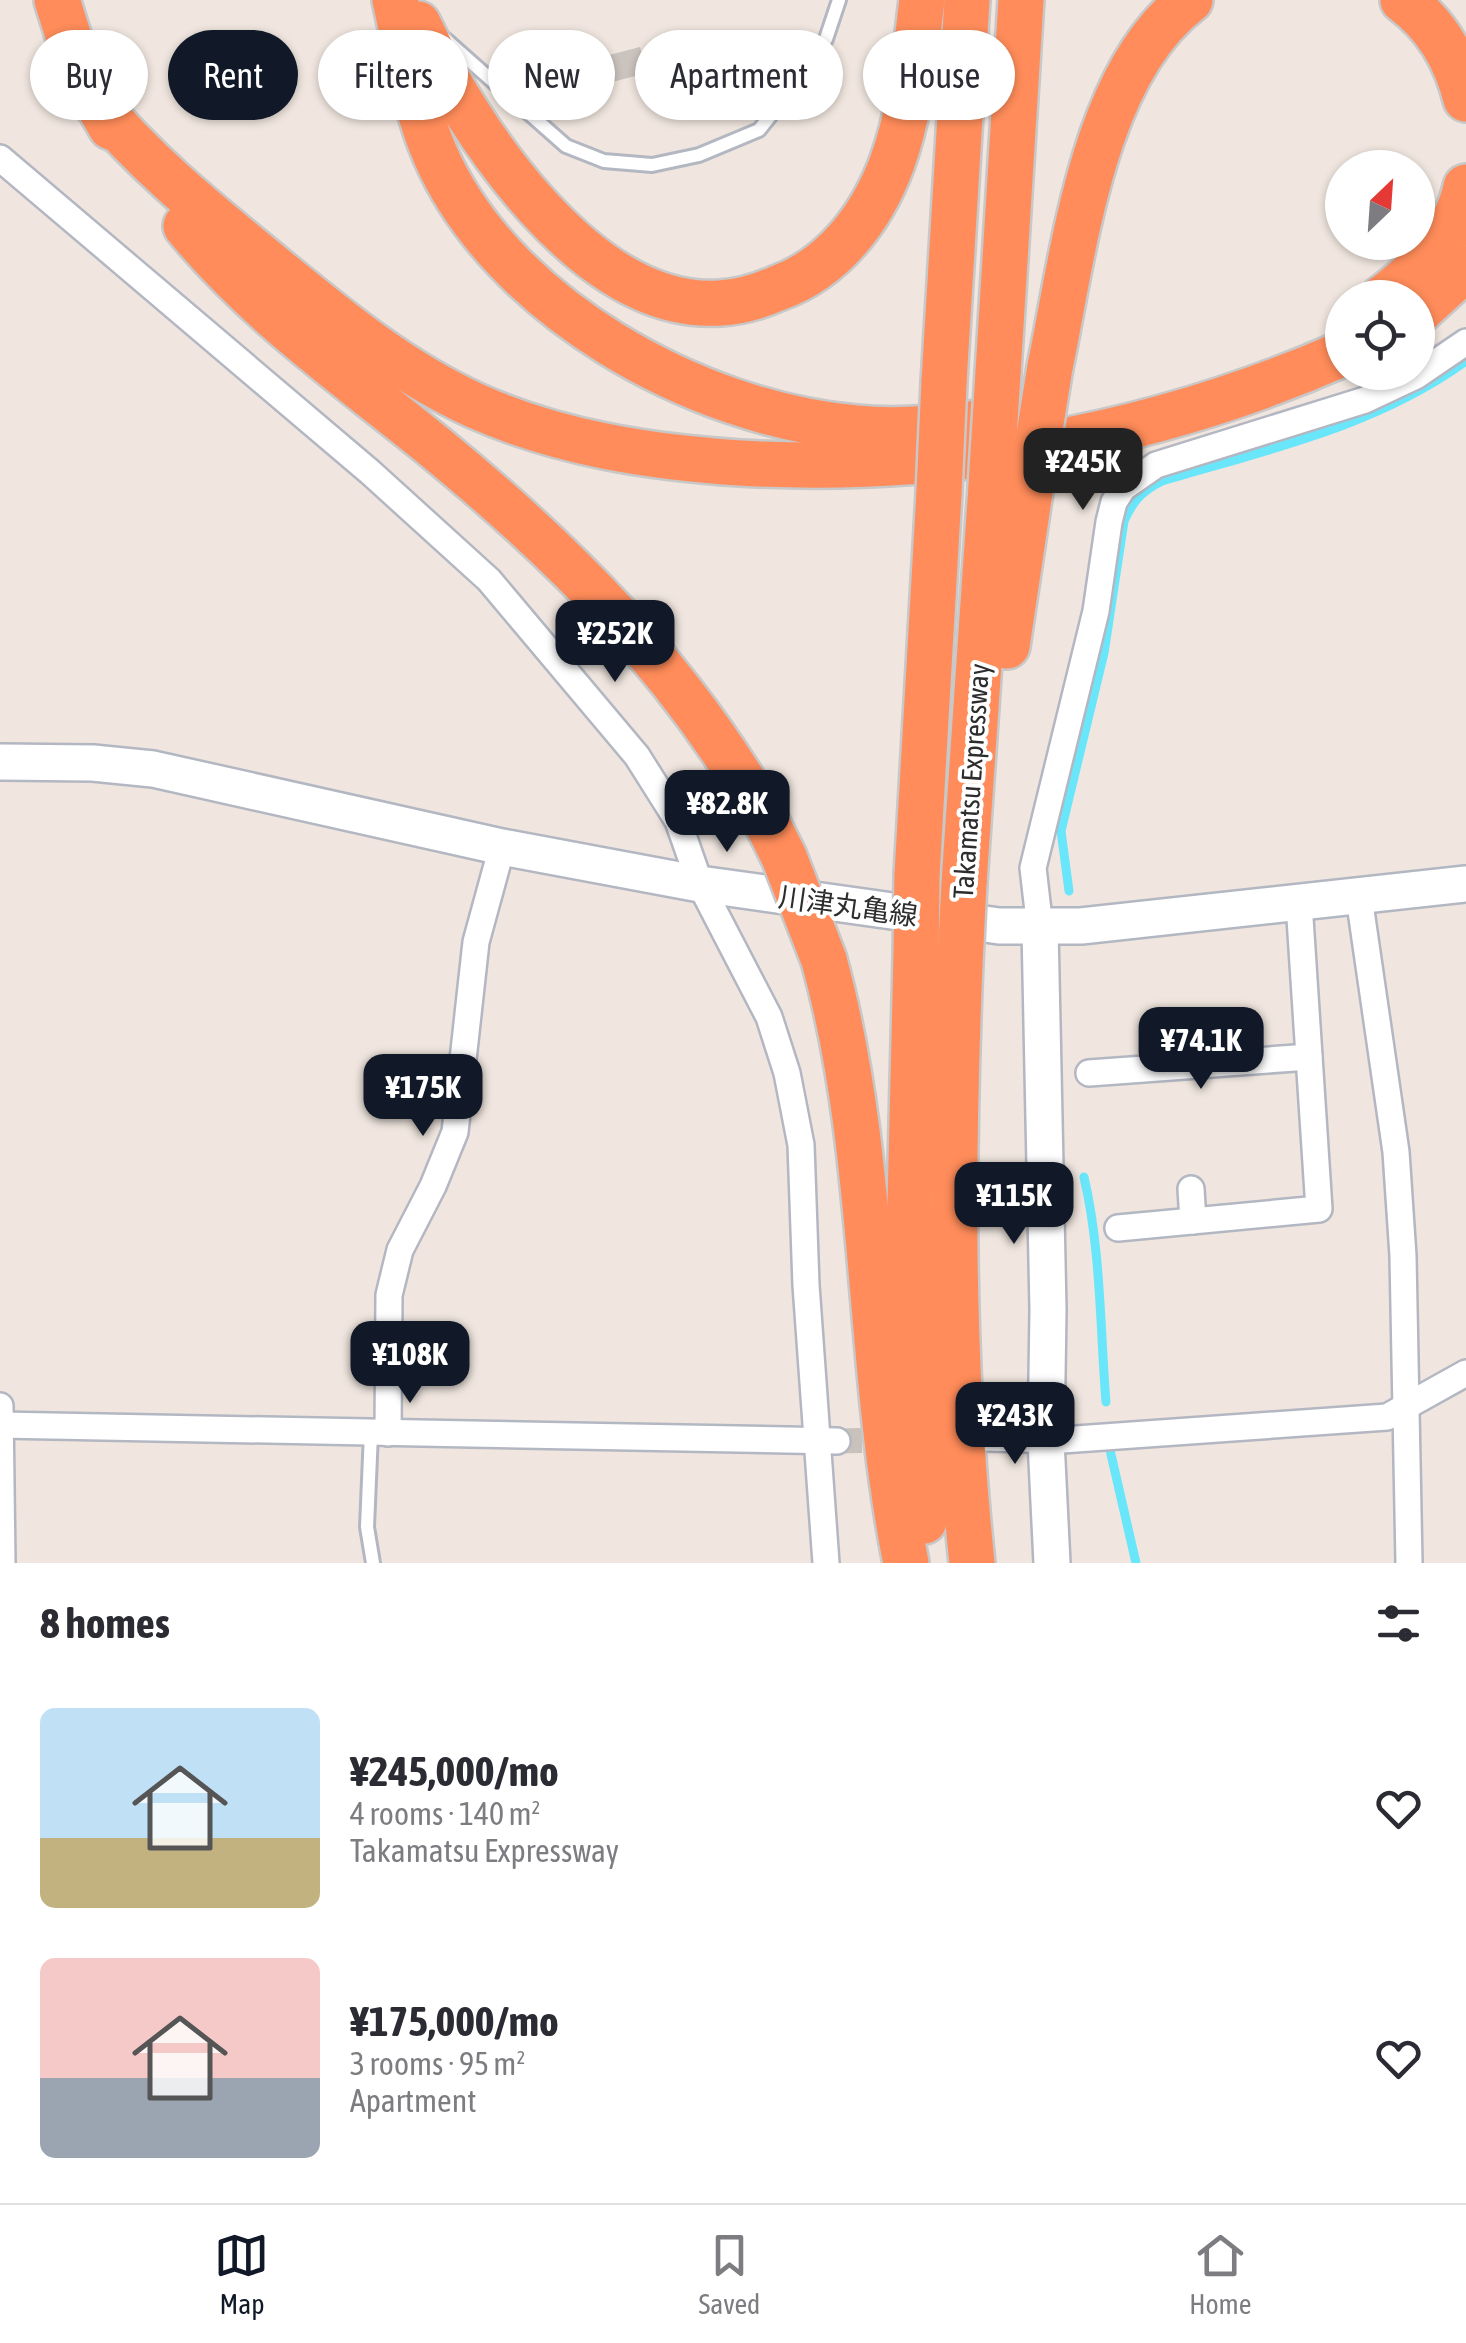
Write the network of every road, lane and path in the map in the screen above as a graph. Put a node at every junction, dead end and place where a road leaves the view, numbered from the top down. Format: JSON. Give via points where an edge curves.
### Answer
{"nodes":[{"id":1,"x":57,"y":0,"type":"edge"},
{"id":2,"x":840,"y":0,"type":"edge"},
{"id":3,"x":922,"y":0,"type":"edge"},
{"id":4,"x":967,"y":0,"type":"edge"},
{"id":5,"x":1021,"y":0,"type":"edge"},
{"id":6,"x":1190,"y":0,"type":"edge"},
{"id":7,"x":1403,"y":0,"type":"edge"},
{"id":8,"x":404,"y":3,"type":"edge"},
{"id":9,"x":66,"y":30,"type":"edge"},
{"id":10,"x":1466,"y":99,"type":"edge"},
{"id":11,"x":108,"y":120,"type":"edge"},
{"id":12,"x":112,"y":120,"type":"edge"},
{"id":13,"x":0,"y":158,"type":"edge"},
{"id":14,"x":1466,"y":186,"type":"edge"},
{"id":15,"x":1466,"y":268,"type":"edge"},
{"id":16,"x":1406,"y":280,"type":"edge"},
{"id":17,"x":1435,"y":296,"type":"edge"},
{"id":18,"x":1325,"y":329,"type":"edge"},
{"id":19,"x":1466,"y":342,"type":"edge"},
{"id":20,"x":1325,"y":362,"type":"edge"},
{"id":21,"x":1011,"y":486,"type":"junction"},
{"id":22,"x":0,"y":762,"type":"edge"},
{"id":23,"x":502,"y":846,"type":"junction"},
{"id":24,"x":700,"y":884,"type":"junction"},
{"id":25,"x":1466,"y":884,"type":"edge"},
{"id":26,"x":1359,"y":897,"type":"junction"},
{"id":27,"x":1300,"y":903,"type":"junction"},
{"id":28,"x":1040,"y":928,"type":"junction"},
{"id":29,"x":1309,"y":1057,"type":"junction"},
{"id":30,"x":1090,"y":1073,"type":"dead end"},
{"id":31,"x":1191,"y":1189,"type":"dead end"},
{"id":32,"x":1193,"y":1221,"type":"junction"},
{"id":33,"x":1118,"y":1228,"type":"dead end"},
{"id":34,"x":1466,"y":1373,"type":"edge"},
{"id":35,"x":0,"y":1406,"type":"edge"},
{"id":36,"x":1406,"y":1406,"type":"junction"},
{"id":37,"x":0,"y":1425,"type":"edge"},
{"id":38,"x":379,"y":1433,"type":"junction"},
{"id":39,"x":985,"y":1438,"type":"dead end"},
{"id":40,"x":828,"y":1441,"type":"junction"},
{"id":41,"x":1046,"y":1441,"type":"junction"},
{"id":42,"x":2,"y":1563,"type":"edge"},
{"id":43,"x":373,"y":1563,"type":"edge"},
{"id":44,"x":826,"y":1563,"type":"edge"},
{"id":45,"x":906,"y":1563,"type":"edge"},
{"id":46,"x":928,"y":1563,"type":"edge"},
{"id":47,"x":972,"y":1563,"type":"edge"},
{"id":48,"x":1052,"y":1563,"type":"edge"},
{"id":49,"x":1409,"y":1563,"type":"edge"}],
"edges":[{"from":1,"to":9,"type":"highway"},
{"from":2,"to":8,"type":"lane","via":[[826,40],[759,130],[700,155],[652,165],[604,161],[566,146]]},
{"from":3,"to":8,"type":"highway","via":[[902,133],[860,223],[814,270],[752,298],[718,304],[626,279],[568,238],[464,109]]},
{"from":4,"to":46,"type":"highway","name":"Takamatsu Expressway","bridge":true,"via":[[918,876],[910,1205]]},
{"from":5,"to":21,"type":"highway","name":"Takamatsu Expressway","bridge":true,"via":[[998,373]]},
{"from":6,"to":21,"type":"highway","bridge":true,"via":[[1148,42],[1111,112],[1050,367]]},
{"from":7,"to":10,"type":"highway","via":[[1438,32]]},
{"from":8,"to":18,"type":"highway","via":[[420,113],[453,188],[479,225],[573,318],[648,366],[731,401],[860,429],[967,424],[1099,404],[1229,368]]},
{"from":11,"to":45,"type":"highway","bridge":true,"via":[[196,239],[252,295],[482,486],[612,608],[691,703],[760,809],[806,908],[840,1019],[882,1414]]},
{"from":12,"to":20,"type":"highway","via":[[176,188],[397,365],[506,418],[608,448],[780,465],[980,455],[1175,414]]},
{"from":13,"to":24,"type":"street","via":[[489,580],[637,756],[678,821]]},
{"from":14,"to":16,"type":"highway","via":[[1453,224]]},
{"from":15,"to":17,"type":"highway"},
{"from":19,"to":28,"type":"street","via":[[1365,400],[1156,466],[1123,488],[1114,502],[1096,611],[1033,868]]},
{"from":21,"to":47,"type":"highway","name":"Takamatsu Expressway","bridge":true,"via":[[972,763],[955,1082],[958,1366]]},
{"from":22,"to":23,"type":"main road","name":"川津丸亀線","via":[[153,769]]},
{"from":23,"to":24,"type":"main road","name":"川津丸亀線"},
{"from":23,"to":38,"type":"street","via":[[476,942],[455,1132],[400,1250],[389,1295]]},
{"from":24,"to":28,"type":"main road","name":"川津丸亀線"},
{"from":24,"to":40,"type":"street","via":[[769,1016],[788,1073],[800,1145],[806,1285]]},
{"from":25,"to":26,"type":"main road","name":"川津丸亀線"},
{"from":26,"to":27,"type":"main road","name":"川津丸亀線"},
{"from":26,"to":36,"type":"street","via":[[1396,1152]]},
{"from":27,"to":28,"type":"main road","name":"川津丸亀線"},
{"from":27,"to":29,"type":"street"},
{"from":28,"to":41,"type":"main road"},
{"from":29,"to":30,"type":"street"},
{"from":29,"to":32,"type":"street","via":[[1318,1210]]},
{"from":31,"to":32,"type":"street"},
{"from":32,"to":33,"type":"street"},
{"from":34,"to":36,"type":"street"},
{"from":35,"to":37,"type":"street"},
{"from":36,"to":41,"type":"street","via":[[1387,1417]]},
{"from":36,"to":49,"type":"street"},
{"from":37,"to":38,"type":"street"},
{"from":37,"to":42,"type":"street"},
{"from":38,"to":40,"type":"street"},
{"from":38,"to":43,"type":"lane","via":[[367,1527]]},
{"from":39,"to":41,"type":"street"},
{"from":40,"to":44,"type":"street"},
{"from":41,"to":48,"type":"main road"}]}
